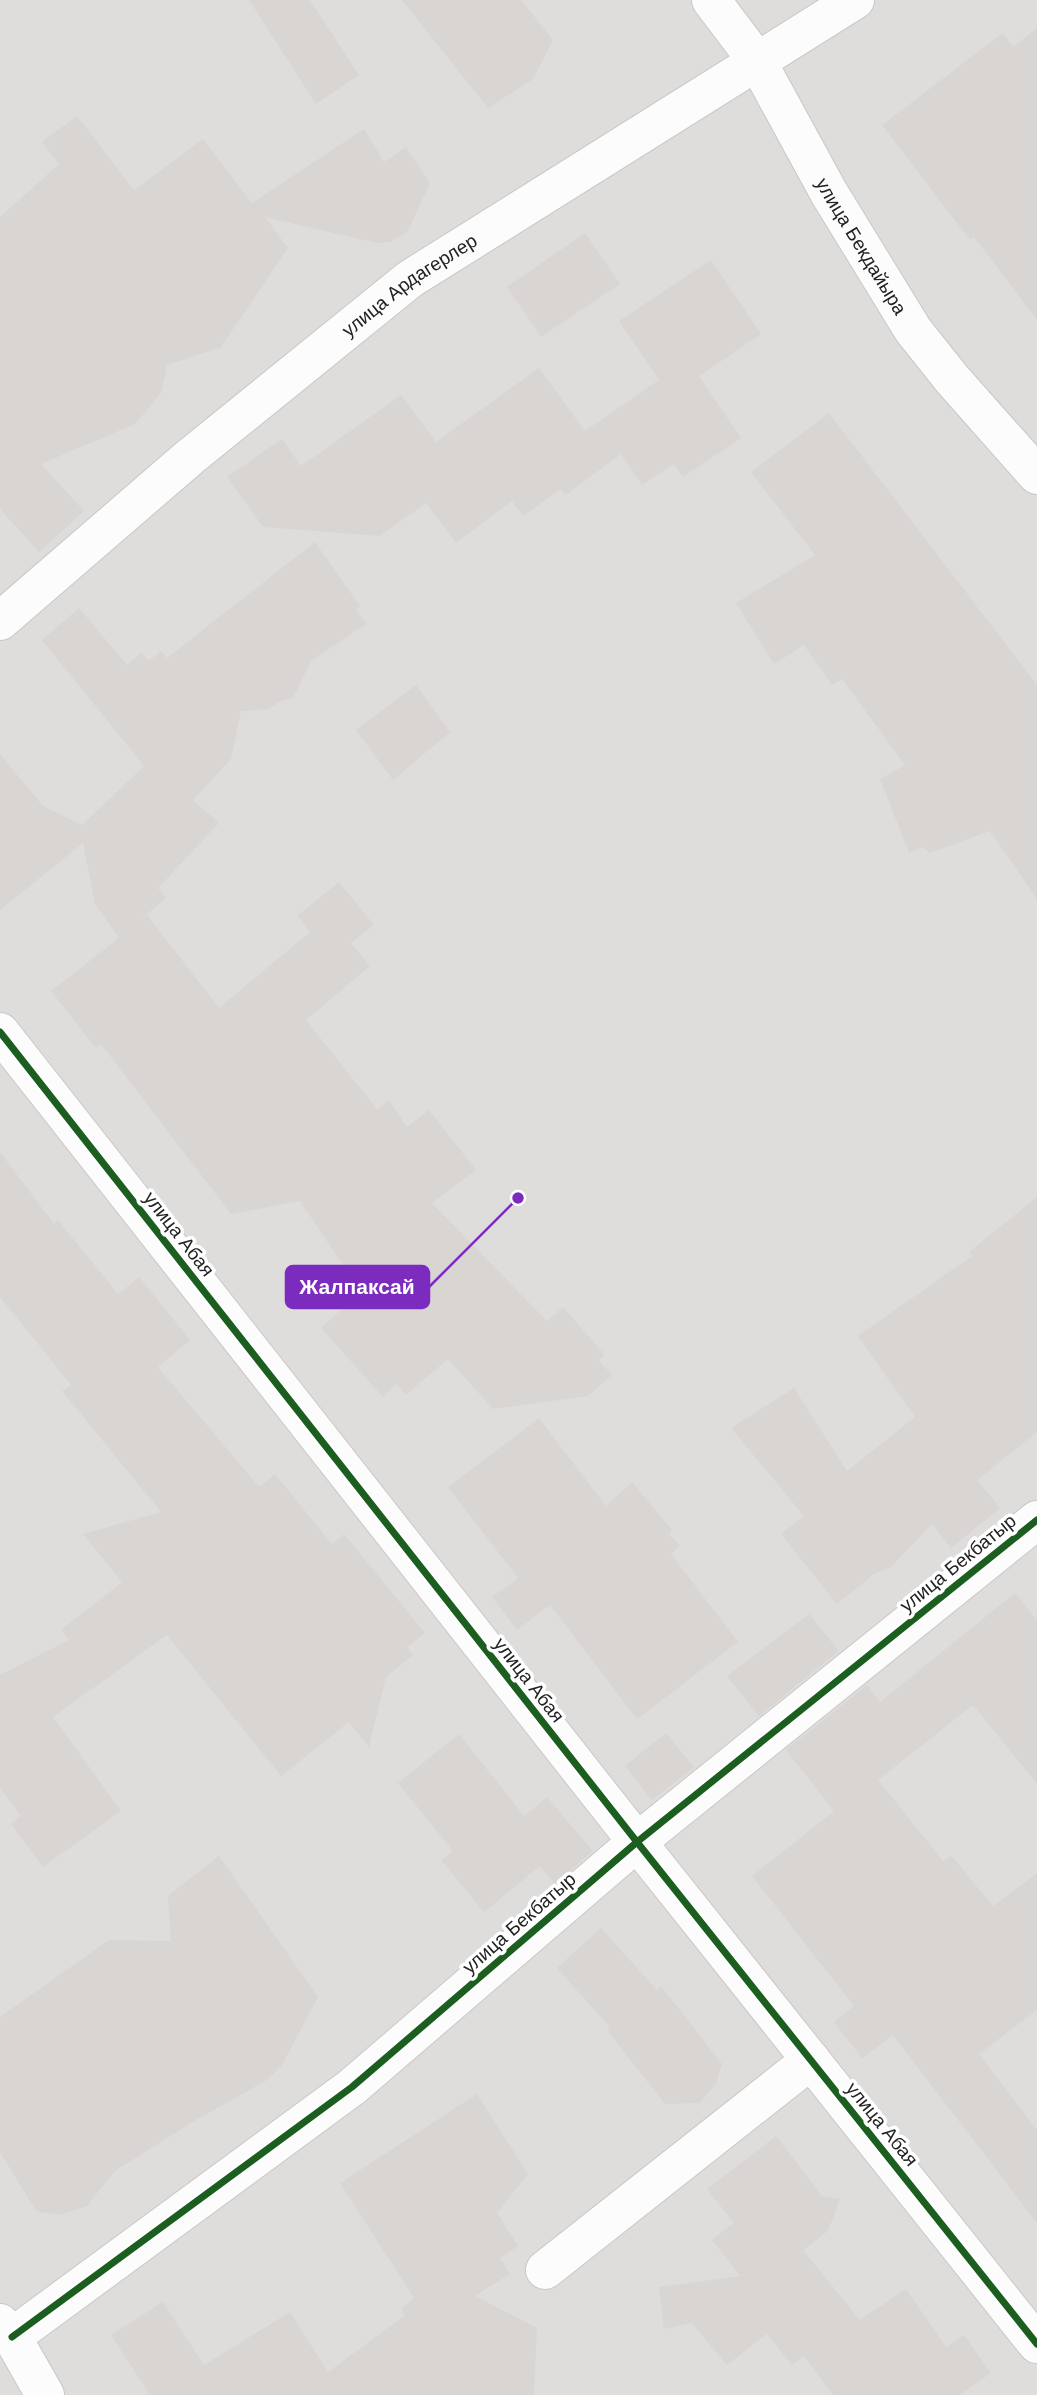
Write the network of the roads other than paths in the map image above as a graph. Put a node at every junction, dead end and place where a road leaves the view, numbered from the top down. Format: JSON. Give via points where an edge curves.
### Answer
{"nodes":[{"id":1,"x":711,"y":0,"type":"edge"},
{"id":2,"x":855,"y":0,"type":"edge"},
{"id":3,"x":757,"y":61,"type":"junction"},
{"id":4,"x":1037,"y":475,"type":"edge"},
{"id":5,"x":0,"y":621,"type":"edge"},
{"id":6,"x":0,"y":1032,"type":"edge"},
{"id":7,"x":1037,"y":1520,"type":"edge"},
{"id":8,"x":637,"y":1842,"type":"junction"},
{"id":9,"x":811,"y":2060,"type":"junction"},
{"id":10,"x":545,"y":2270,"type":"dead end"},
{"id":11,"x":6,"y":2330,"type":"edge"},
{"id":12,"x":1037,"y":2344,"type":"edge"},
{"id":13,"x":45,"y":2395,"type":"edge"}],
"edges":[{"from":1,"to":3,"type":"street","name":"улица Бекдайыра"},
{"from":2,"to":3,"type":"street","name":"улица Ардагерлер"},
{"from":3,"to":4,"type":"street","name":"улица Бекдайыра","via":[[829,193],[914,330]]},
{"from":3,"to":5,"type":"street","name":"улица Ардагерлер","via":[[410,279],[190,457]]},
{"from":6,"to":8,"type":"street","name":"улица Абая"},
{"from":7,"to":8,"type":"street","name":"улица Бекбатыр"},
{"from":8,"to":9,"type":"street","name":"улица Абая"},
{"from":8,"to":11,"type":"street","name":"улица Бекбатыр","via":[[352,2087]]},
{"from":9,"to":10,"type":"street"},
{"from":9,"to":12,"type":"street","name":"улица Абая"},
{"from":11,"to":13,"type":"street"}]}
